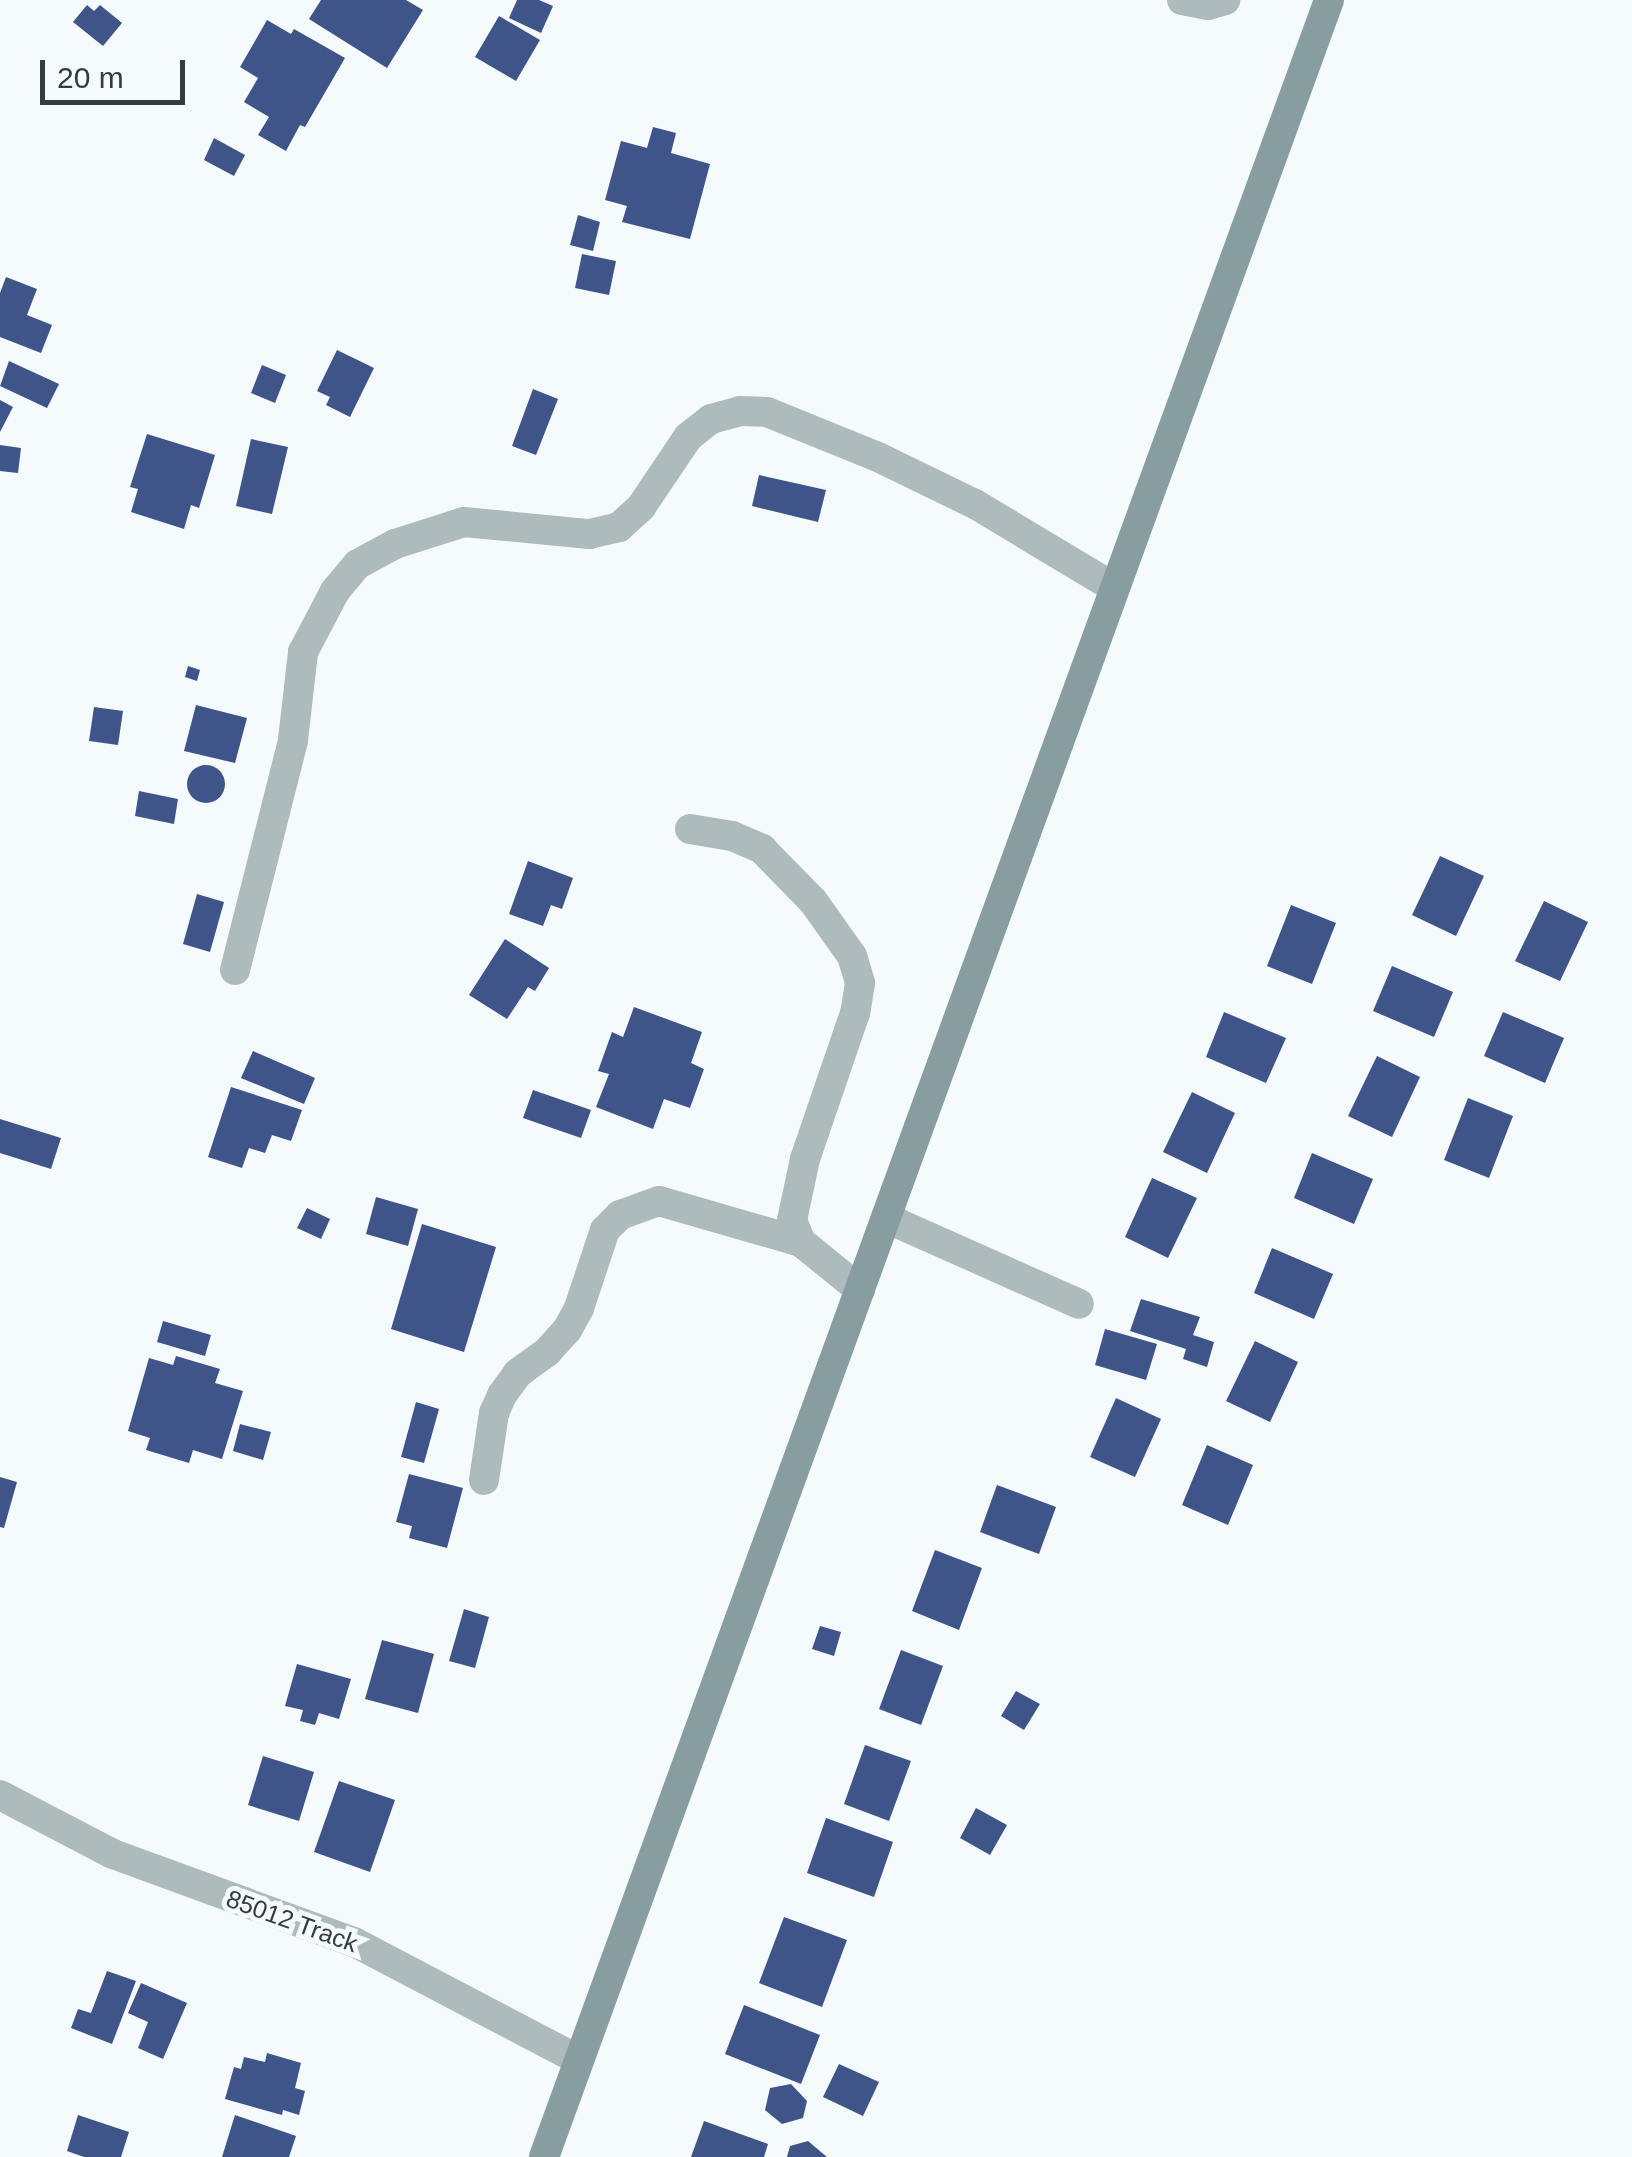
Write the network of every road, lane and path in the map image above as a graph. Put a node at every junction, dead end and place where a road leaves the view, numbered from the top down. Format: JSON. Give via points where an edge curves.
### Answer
{"nodes":[{"id":1,"x":1182,"y":0,"type":"edge"},
{"id":2,"x":1225,"y":0,"type":"edge"},
{"id":3,"x":1329,"y":0,"type":"edge"},
{"id":4,"x":1115,"y":588,"type":"junction"},
{"id":5,"x":690,"y":829,"type":"dead end"},
{"id":6,"x":234,"y":970,"type":"dead end"},
{"id":7,"x":886,"y":1218,"type":"junction"},
{"id":8,"x":801,"y":1242,"type":"junction"},
{"id":9,"x":860,"y":1290,"type":"junction"},
{"id":10,"x":1079,"y":1304,"type":"dead end"},
{"id":11,"x":484,"y":1480,"type":"dead end"},
{"id":12,"x":0,"y":1796,"type":"edge"},
{"id":13,"x":579,"y":2060,"type":"junction"},
{"id":14,"x":544,"y":2157,"type":"edge"}],
"edges":[{"from":1,"to":2,"type":"street"},
{"from":3,"to":4,"type":"street"},
{"from":4,"to":6,"type":"street","via":[[975,504],[767,412],[740,411],[699,428],[619,527],[589,534],[464,522],[395,544],[358,564],[335,591],[303,652],[293,740]]},
{"from":4,"to":7,"type":"street"},
{"from":5,"to":8,"type":"street","via":[[732,836],[762,850],[813,901],[852,956],[860,983],[793,1198]]},
{"from":7,"to":9,"type":"street"},
{"from":7,"to":10,"type":"street"},
{"from":8,"to":9,"type":"street"},
{"from":8,"to":11,"type":"street","via":[[659,1201],[620,1215],[605,1230],[567,1330],[502,1395]]},
{"from":9,"to":13,"type":"street"},
{"from":12,"to":13,"type":"street","name":"85012 Track","via":[[113,1854],[354,1942]]},
{"from":13,"to":14,"type":"street"}]}
